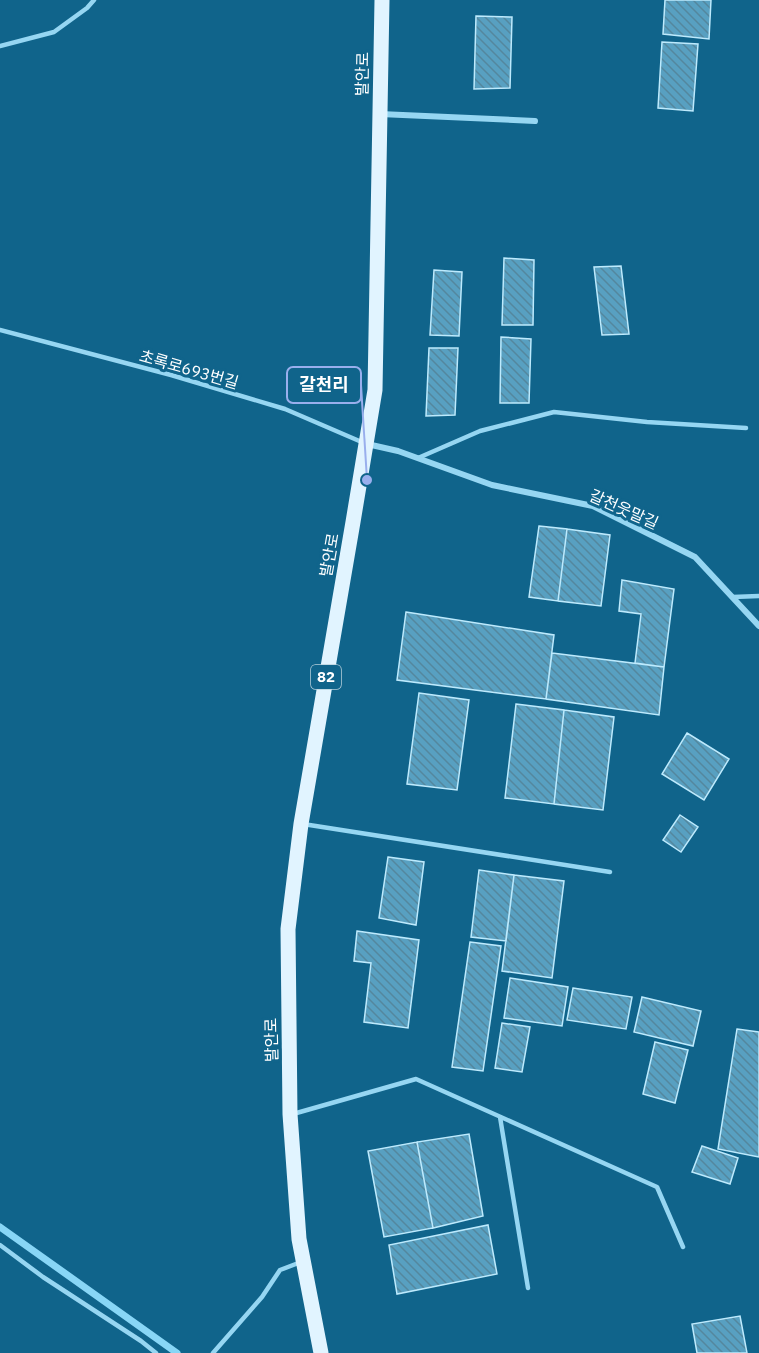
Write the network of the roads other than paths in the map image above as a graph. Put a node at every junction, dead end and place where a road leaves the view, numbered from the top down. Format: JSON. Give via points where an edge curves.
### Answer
{"nodes":[{"id":1,"x":94,"y":0,"type":"edge"},
{"id":2,"x":382,"y":0,"type":"edge"},
{"id":3,"x":0,"y":46,"type":"edge"},
{"id":4,"x":380,"y":114,"type":"junction"},
{"id":5,"x":535,"y":121,"type":"dead end"},
{"id":6,"x":0,"y":330,"type":"edge"},
{"id":7,"x":746,"y":428,"type":"dead end"},
{"id":8,"x":366,"y":444,"type":"junction"},
{"id":9,"x":417,"y":458,"type":"junction"},
{"id":10,"x":759,"y":596,"type":"edge"},
{"id":11,"x":733,"y":597,"type":"junction"},
{"id":12,"x":759,"y":626,"type":"edge"},
{"id":13,"x":301,"y":824,"type":"junction"},
{"id":14,"x":610,"y":872,"type":"dead end"},
{"id":15,"x":290,"y":1114,"type":"junction"},
{"id":16,"x":500,"y":1117,"type":"junction"},
{"id":17,"x":0,"y":1245,"type":"edge"},
{"id":18,"x":684,"y":1247,"type":"dead end"},
{"id":19,"x":304,"y":1262,"type":"junction"},
{"id":20,"x":528,"y":1288,"type":"dead end"},
{"id":21,"x":156,"y":1353,"type":"edge"},
{"id":22,"x":213,"y":1353,"type":"edge"},
{"id":23,"x":321,"y":1353,"type":"edge"}],
"edges":[{"from":1,"to":3,"type":"lane","via":[[54,32]]},
{"from":2,"to":4,"type":"main road","name":"발안로","number":"82"},
{"from":4,"to":5,"type":"street"},
{"from":4,"to":8,"type":"main road","name":"발안로","number":"82","via":[[375,390]]},
{"from":6,"to":8,"type":"lane","name":"초록로693번길","via":[[285,409]]},
{"from":7,"to":9,"type":"lane","via":[[554,412],[480,431]]},
{"from":8,"to":9,"type":"street","name":"갈천웃말길"},
{"from":8,"to":13,"type":"main road","name":"발안로","number":"82"},
{"from":9,"to":11,"type":"street","name":"갈천웃말길","via":[[492,485],[593,506],[695,557]]},
{"from":10,"to":11,"type":"lane"},
{"from":11,"to":12,"type":"street","name":"갈천웃말길"},
{"from":13,"to":14,"type":"lane"},
{"from":13,"to":15,"type":"main road","name":"발안로","number":"82","via":[[288,929]]},
{"from":15,"to":16,"type":"lane","via":[[416,1079]]},
{"from":15,"to":19,"type":"main road","name":"발안로","number":"82"},
{"from":16,"to":18,"type":"lane","via":[[657,1187]]},
{"from":16,"to":20,"type":"lane"},
{"from":17,"to":21,"type":"lane"},
{"from":19,"to":22,"type":"lane","via":[[280,1270]]},
{"from":19,"to":23,"type":"main road","name":"발안로","number":"82"}]}
